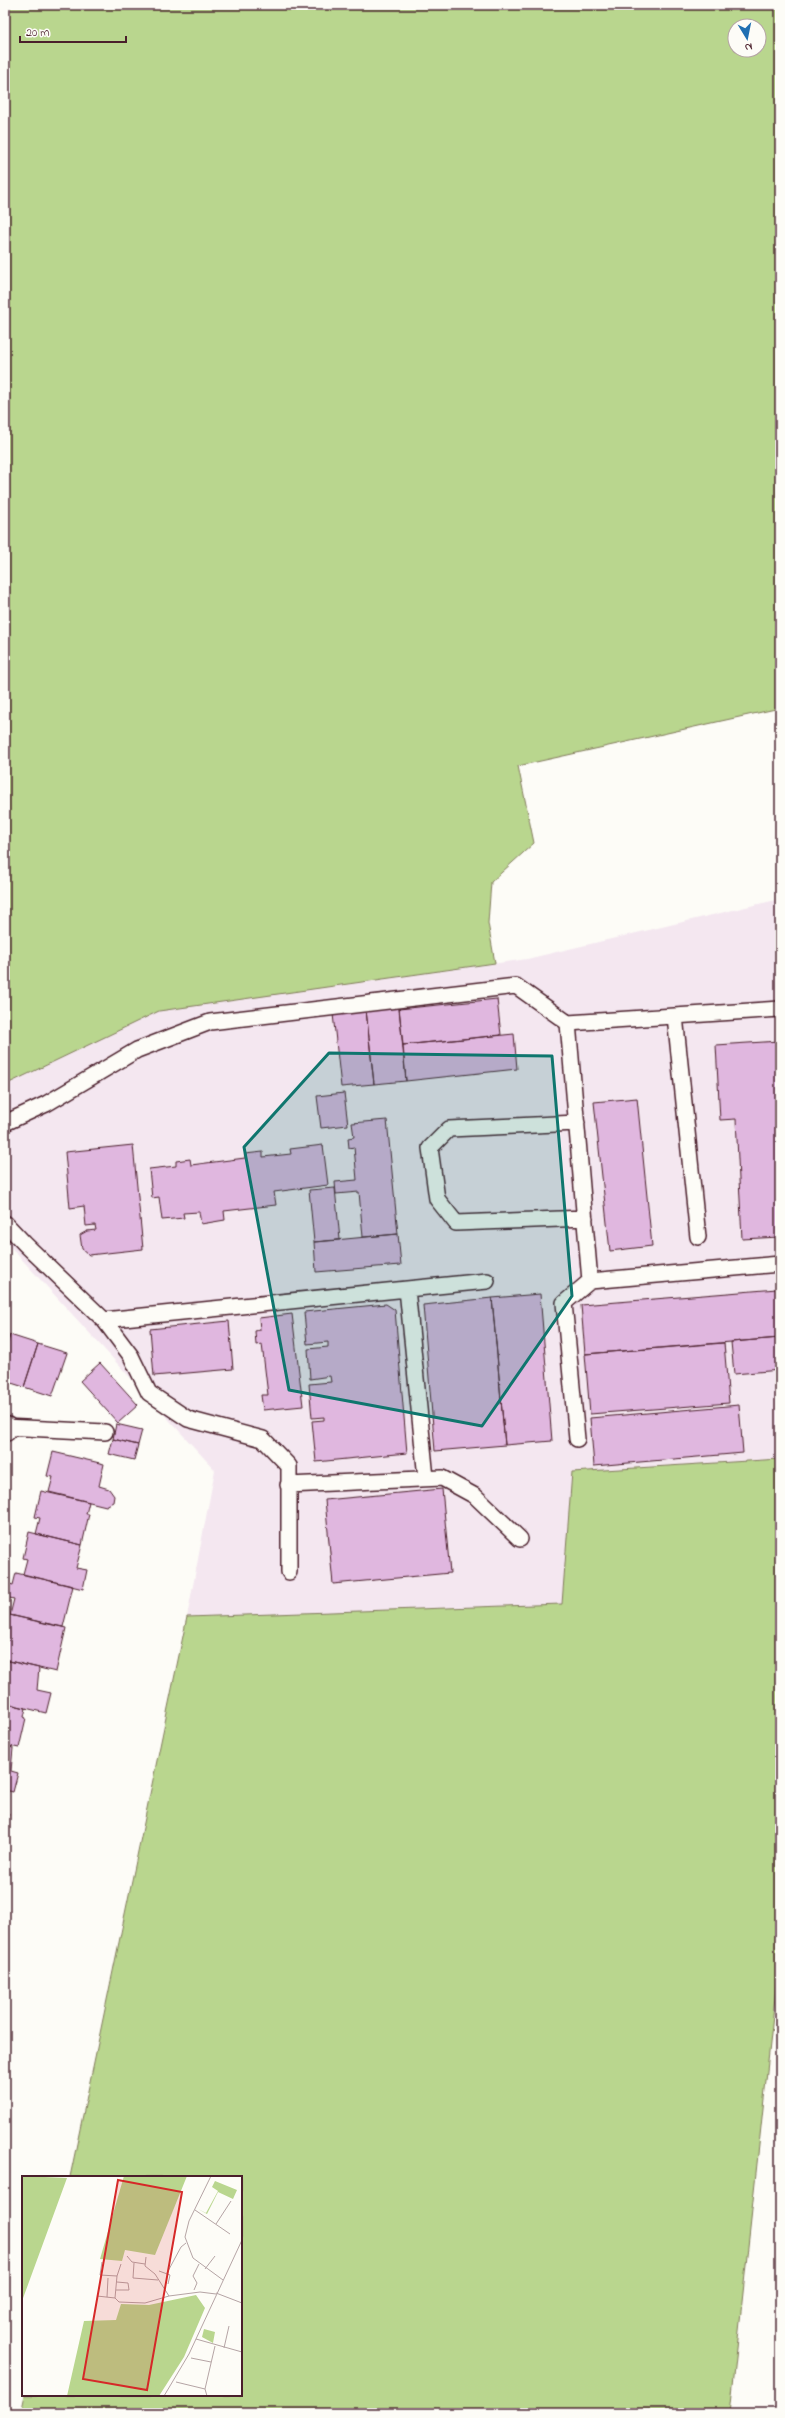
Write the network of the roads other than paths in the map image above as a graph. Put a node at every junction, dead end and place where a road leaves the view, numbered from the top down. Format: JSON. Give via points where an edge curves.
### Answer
{"nodes":[{"id":1,"x":780,"y":1009,"type":"edge"},
{"id":2,"x":675,"y":1016,"type":"junction"},
{"id":3,"x":568,"y":1023,"type":"junction"},
{"id":4,"x":5,"y":1123,"type":"edge"},
{"id":5,"x":577,"y":1123,"type":"junction"},
{"id":6,"x":585,"y":1218,"type":"junction"},
{"id":7,"x":5,"y":1223,"type":"edge"},
{"id":8,"x":698,"y":1237,"type":"dead end"},
{"id":9,"x":780,"y":1264,"type":"edge"},
{"id":10,"x":487,"y":1281,"type":"dead end"},
{"id":11,"x":590,"y":1281,"type":"junction"},
{"id":12,"x":407,"y":1289,"type":"junction"},
{"id":13,"x":104,"y":1320,"type":"junction"},
{"id":14,"x":5,"y":1428,"type":"edge"},
{"id":15,"x":105,"y":1432,"type":"dead end"},
{"id":16,"x":577,"y":1439,"type":"dead end"},
{"id":17,"x":426,"y":1478,"type":"junction"},
{"id":18,"x":288,"y":1485,"type":"junction"},
{"id":19,"x":520,"y":1539,"type":"dead end"},
{"id":20,"x":289,"y":1572,"type":"dead end"}],
"edges":[{"from":1,"to":2,"type":"lane"},
{"from":2,"to":3,"type":"lane"},
{"from":2,"to":8,"type":"lane"},
{"from":3,"to":4,"type":"lane","via":[[516,986],[210,1022],[137,1050],[46,1104]]},
{"from":3,"to":5,"type":"lane"},
{"from":5,"to":6,"type":"lane"},
{"from":5,"to":6,"type":"lane","via":[[449,1129],[430,1148],[437,1199],[456,1223]]},
{"from":6,"to":11,"type":"lane"},
{"from":7,"to":13,"type":"lane"},
{"from":9,"to":11,"type":"lane"},
{"from":10,"to":12,"type":"lane"},
{"from":11,"to":16,"type":"lane","via":[[564,1303]]},
{"from":12,"to":13,"type":"lane"},
{"from":12,"to":17,"type":"lane"},
{"from":13,"to":18,"type":"lane","via":[[130,1356],[149,1393],[188,1419],[263,1439],[289,1466]]},
{"from":14,"to":15,"type":"lane"},
{"from":17,"to":18,"type":"lane"},
{"from":17,"to":19,"type":"lane","via":[[442,1478],[475,1496]]},
{"from":18,"to":20,"type":"lane"}]}
